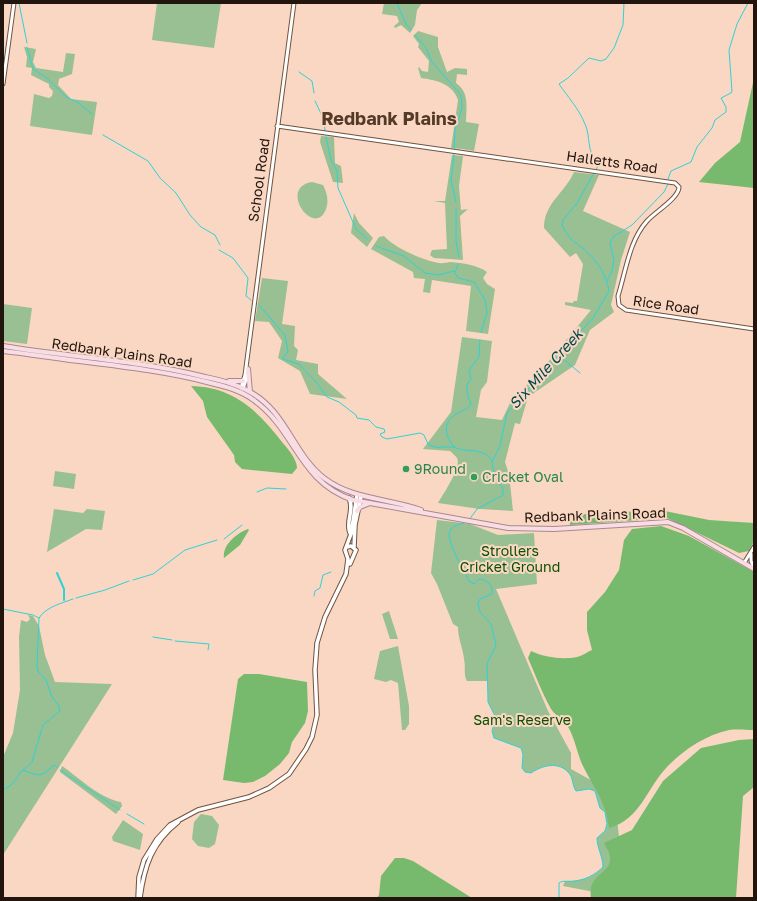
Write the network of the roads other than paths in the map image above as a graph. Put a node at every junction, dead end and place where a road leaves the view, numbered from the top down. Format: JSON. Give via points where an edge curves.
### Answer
{"nodes":[{"id":1,"x":14,"y":3,"type":"edge"},
{"id":2,"x":294,"y":3,"type":"edge"},
{"id":3,"x":3,"y":84,"type":"edge"},
{"id":4,"x":277,"y":126,"type":"junction"},
{"id":5,"x":678,"y":186,"type":"joint"},
{"id":6,"x":754,"y":329,"type":"edge"},
{"id":7,"x":3,"y":346,"type":"edge"},
{"id":8,"x":3,"y":351,"type":"edge"},
{"id":9,"x":247,"y":360,"type":"junction"},
{"id":10,"x":248,"y":369,"type":"junction"},
{"id":11,"x":243,"y":381,"type":"junction"},
{"id":12,"x":225,"y":382,"type":"junction"},
{"id":13,"x":242,"y":389,"type":"junction"},
{"id":14,"x":250,"y":392,"type":"junction"},
{"id":15,"x":349,"y":498,"type":"junction"},
{"id":16,"x":358,"y":498,"type":"junction"},
{"id":17,"x":370,"y":503,"type":"junction"},
{"id":18,"x":357,"y":511,"type":"junction"},
{"id":19,"x":427,"y":512,"type":"junction"},
{"id":20,"x":351,"y":534,"type":"junction"},
{"id":21,"x":347,"y":547,"type":"junction"},
{"id":22,"x":354,"y":547,"type":"junction"},
{"id":23,"x":753,"y":549,"type":"edge"},
{"id":24,"x":347,"y":556,"type":"junction"},
{"id":25,"x":352,"y":556,"type":"junction"},
{"id":26,"x":744,"y":563,"type":"junction"},
{"id":27,"x":754,"y":568,"type":"edge"},
{"id":28,"x":346,"y":574,"type":"junction"},
{"id":29,"x":139,"y":898,"type":"edge"}],
"edges":[{"from":1,"to":3,"type":"street"},
{"from":2,"to":4,"type":"street","name":"School Road"},
{"from":4,"to":5,"type":"street","name":"Halletts Road","via":[[592,170],[672,182]]},
{"from":4,"to":9,"type":"street","name":"School Road"},
{"from":5,"to":6,"type":"street","name":"Rice Road","via":[[677,194],[650,217],[636,238],[618,296],[619,305],[626,310]]},
{"from":7,"to":12,"type":"main road","name":"Redbank Plains Road","via":[[152,366]]},
{"from":8,"to":13,"type":"main road","name":"Redbank Plains Road","via":[[163,372]]},
{"from":9,"to":10,"type":"street","name":"School Road"},
{"from":9,"to":11,"type":"street","name":"School Road"},
{"from":10,"to":13,"type":"street","name":"School Road"},
{"from":10,"to":14,"type":"main road"},
{"from":11,"to":12,"type":"main road"},
{"from":11,"to":13,"type":"street","name":"School Road"},
{"from":12,"to":13,"type":"main road","name":"Redbank Plains Road"},
{"from":13,"to":14,"type":"main road","name":"Redbank Plains Road"},
{"from":13,"to":15,"type":"main road","name":"Redbank Plains Road","via":[[274,418],[313,475]]},
{"from":14,"to":16,"type":"main road","name":"Redbank Plains Road","via":[[276,413],[315,470]]},
{"from":15,"to":16,"type":"main road","name":"Redbank Plains Road"},
{"from":15,"to":20,"type":"main road"},
{"from":16,"to":17,"type":"main road","name":"Redbank Plains Road"},
{"from":16,"to":18,"type":"main road"},
{"from":16,"to":19,"type":"main road","name":"Redbank Plains Road","via":[[401,503]]},
{"from":16,"to":20,"type":"main road"},
{"from":17,"to":18,"type":"main road"},
{"from":17,"to":19,"type":"main road","name":"Redbank Plains Road"},
{"from":18,"to":22,"type":"main road"},
{"from":19,"to":26,"type":"main road","name":"Redbank Plains Road","via":[[508,528],[546,529],[668,522],[680,526]]},
{"from":20,"to":21,"type":"main road"},
{"from":21,"to":22,"type":"main road"},
{"from":21,"to":24,"type":"main road"},
{"from":22,"to":25,"type":"main road","via":[[356,553]]},
{"from":23,"to":26,"type":"street"},
{"from":23,"to":27,"type":"street","via":[[751,561]]},
{"from":24,"to":25,"type":"main road"},
{"from":24,"to":28,"type":"main road"},
{"from":25,"to":28,"type":"main road"},
{"from":26,"to":27,"type":"main road","name":"Redbank Plains Road"},
{"from":28,"to":29,"type":"main road","via":[[319,635],[315,670],[316,724],[301,757],[289,774],[269,788],[249,797],[209,806],[170,825],[150,849],[141,870]]}]}
